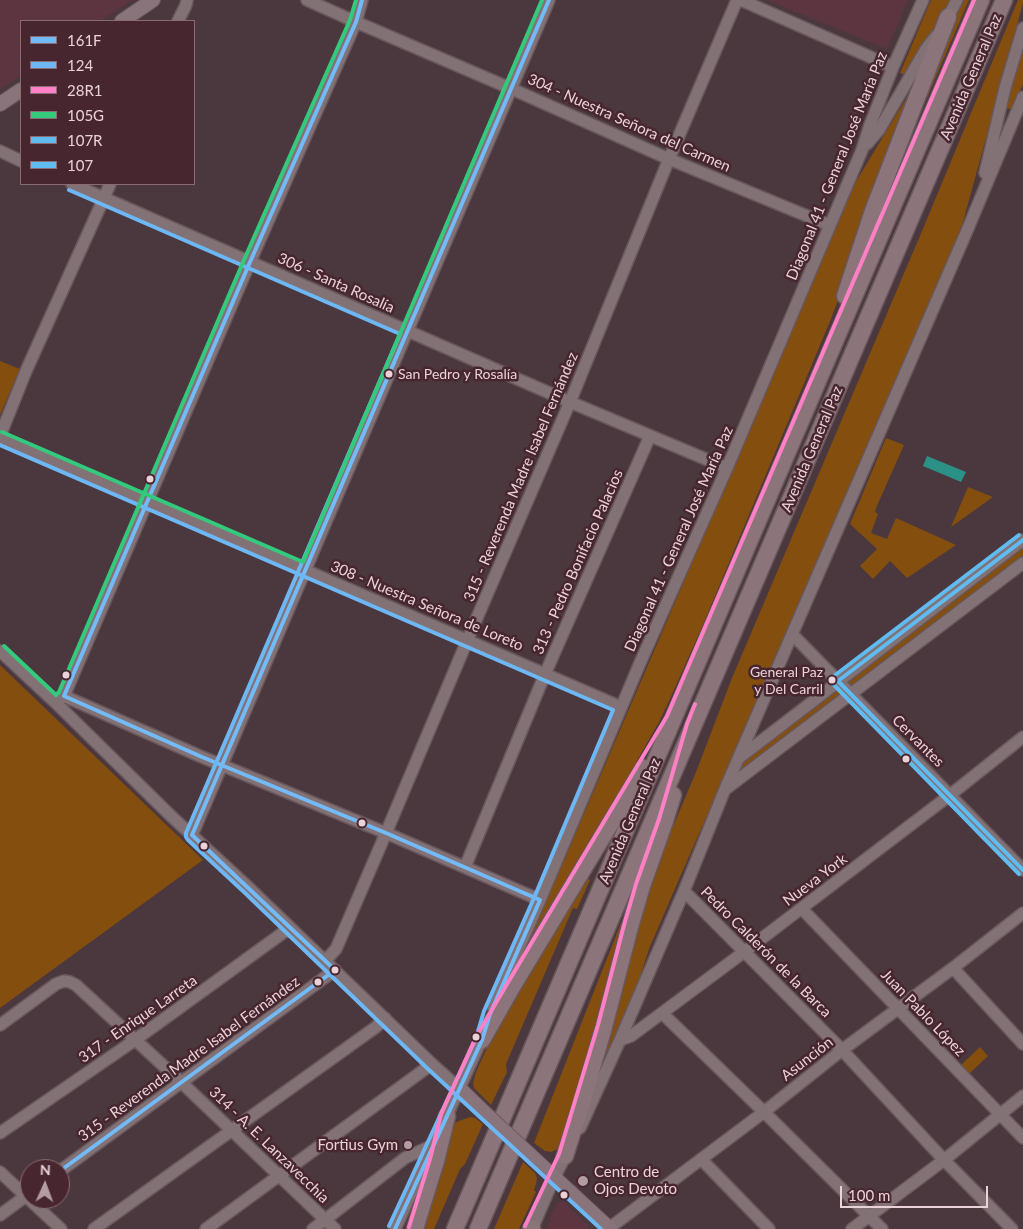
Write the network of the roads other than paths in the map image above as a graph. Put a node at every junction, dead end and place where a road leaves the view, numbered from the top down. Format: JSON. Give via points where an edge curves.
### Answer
{"nodes":[{"id":1,"x":153,"y":0,"type":"edge"},
{"id":2,"x":187,"y":0,"type":"edge"},
{"id":3,"x":307,"y":0,"type":"edge"},
{"id":4,"x":362,"y":0,"type":"edge"},
{"id":5,"x":549,"y":0,"type":"edge"},
{"id":6,"x":739,"y":0,"type":"edge"},
{"id":7,"x":923,"y":0,"type":"edge"},
{"id":8,"x":957,"y":0,"type":"edge"},
{"id":9,"x":982,"y":0,"type":"edge"},
{"id":10,"x":1004,"y":0,"type":"edge"},
{"id":11,"x":948,"y":17,"type":"junction"},
{"id":12,"x":123,"y":20,"type":"edge"},
{"id":13,"x":178,"y":20,"type":"edge"},
{"id":14,"x":356,"y":22,"type":"junction"},
{"id":15,"x":1023,"y":28,"type":"edge"},
{"id":16,"x":893,"y":67,"type":"junction"},
{"id":17,"x":512,"y":89,"type":"junction"},
{"id":18,"x":20,"y":91,"type":"edge"},
{"id":19,"x":1023,"y":96,"type":"edge"},
{"id":20,"x":0,"y":104,"type":"edge"},
{"id":21,"x":862,"y":150,"type":"junction"},
{"id":22,"x":0,"y":151,"type":"edge"},
{"id":23,"x":669,"y":159,"type":"junction"},
{"id":24,"x":20,"y":161,"type":"edge"},
{"id":25,"x":74,"y":185,"type":"edge"},
{"id":26,"x":110,"y":185,"type":"edge"},
{"id":27,"x":104,"y":198,"type":"junction"},
{"id":28,"x":979,"y":199,"type":"junction"},
{"id":29,"x":829,"y":225,"type":"junction"},
{"id":30,"x":250,"y":262,"type":"junction"},
{"id":31,"x":408,"y":330,"type":"junction"},
{"id":32,"x":824,"y":367,"type":"junction"},
{"id":33,"x":570,"y":402,"type":"junction"},
{"id":34,"x":650,"y":436,"type":"junction"},
{"id":35,"x":0,"y":437,"type":"edge"},
{"id":36,"x":727,"y":468,"type":"junction"},
{"id":37,"x":148,"y":502,"type":"junction"},
{"id":38,"x":1023,"y":540,"type":"edge"},
{"id":39,"x":1023,"y":563,"type":"edge"},
{"id":40,"x":306,"y":570,"type":"junction"},
{"id":41,"x":792,"y":634,"type":"junction"},
{"id":42,"x":467,"y":640,"type":"junction"},
{"id":43,"x":0,"y":651,"type":"edge"},
{"id":44,"x":545,"y":674,"type":"junction"},
{"id":45,"x":838,"y":682,"type":"junction"},
{"id":46,"x":851,"y":694,"type":"junction"},
{"id":47,"x":60,"y":700,"type":"junction"},
{"id":48,"x":622,"y":707,"type":"junction"},
{"id":49,"x":674,"y":719,"type":"junction"},
{"id":50,"x":693,"y":726,"type":"junction"},
{"id":51,"x":1023,"y":737,"type":"edge"},
{"id":52,"x":738,"y":758,"type":"junction"},
{"id":53,"x":222,"y":765,"type":"junction"},
{"id":54,"x":725,"y":789,"type":"junction"},
{"id":55,"x":950,"y":795,"type":"junction"},
{"id":56,"x":386,"y":833,"type":"junction"},
{"id":57,"x":192,"y":836,"type":"junction"},
{"id":58,"x":465,"y":867,"type":"junction"},
{"id":59,"x":1023,"y":870,"type":"edge"},
{"id":60,"x":684,"y":892,"type":"junction"},
{"id":61,"x":540,"y":900,"type":"junction"},
{"id":62,"x":802,"y":909,"type":"junction"},
{"id":63,"x":1023,"y":913,"type":"edge"},
{"id":64,"x":293,"y":930,"type":"junction"},
{"id":65,"x":744,"y":952,"type":"junction"},
{"id":66,"x":325,"y":961,"type":"junction"},
{"id":67,"x":953,"y":968,"type":"junction"},
{"id":68,"x":335,"y":970,"type":"junction"},
{"id":69,"x":898,"y":1009,"type":"junction"},
{"id":70,"x":662,"y":1013,"type":"junction"},
{"id":71,"x":385,"y":1018,"type":"junction"},
{"id":72,"x":0,"y":1025,"type":"edge"},
{"id":73,"x":135,"y":1040,"type":"junction"},
{"id":74,"x":482,"y":1040,"type":"junction"},
{"id":75,"x":620,"y":1040,"type":"junction"},
{"id":76,"x":1023,"y":1044,"type":"edge"},
{"id":77,"x":842,"y":1050,"type":"junction"},
{"id":78,"x":432,"y":1064,"type":"junction"},
{"id":79,"x":181,"y":1082,"type":"junction"},
{"id":80,"x":460,"y":1089,"type":"junction"},
{"id":81,"x":1023,"y":1096,"type":"edge"},
{"id":82,"x":764,"y":1112,"type":"junction"},
{"id":83,"x":1000,"y":1114,"type":"junction"},
{"id":84,"x":447,"y":1116,"type":"junction"},
{"id":85,"x":232,"y":1130,"type":"junction"},
{"id":86,"x":0,"y":1133,"type":"edge"},
{"id":87,"x":1023,"y":1138,"type":"edge"},
{"id":88,"x":433,"y":1145,"type":"junction"},
{"id":89,"x":565,"y":1156,"type":"junction"},
{"id":90,"x":700,"y":1159,"type":"junction"},
{"id":91,"x":944,"y":1160,"type":"junction"},
{"id":92,"x":70,"y":1164,"type":"edge"},
{"id":93,"x":0,"y":1172,"type":"edge"},
{"id":94,"x":280,"y":1176,"type":"junction"},
{"id":95,"x":554,"y":1178,"type":"junction"},
{"id":96,"x":20,"y":1188,"type":"edge"},
{"id":97,"x":20,"y":1201,"type":"edge"},
{"id":98,"x":41,"y":1209,"type":"edge"},
{"id":99,"x":0,"y":1215,"type":"edge"},
{"id":100,"x":868,"y":1216,"type":"junction"},
{"id":101,"x":326,"y":1220,"type":"junction"},
{"id":102,"x":60,"y":1229,"type":"edge"},
{"id":103,"x":94,"y":1229,"type":"edge"},
{"id":104,"x":206,"y":1229,"type":"edge"},
{"id":105,"x":313,"y":1229,"type":"edge"},
{"id":106,"x":335,"y":1229,"type":"edge"},
{"id":107,"x":395,"y":1229,"type":"edge"},
{"id":108,"x":415,"y":1229,"type":"edge"},
{"id":109,"x":455,"y":1229,"type":"edge"},
{"id":110,"x":478,"y":1229,"type":"edge"},
{"id":111,"x":532,"y":1229,"type":"edge"},
{"id":112,"x":609,"y":1229,"type":"edge"},
{"id":113,"x":769,"y":1229,"type":"edge"},
{"id":114,"x":852,"y":1229,"type":"edge"},
{"id":115,"x":882,"y":1229,"type":"edge"},
{"id":116,"x":1012,"y":1229,"type":"edge"}],
"edges":[{"from":1,"to":12,"type":"main road"},
{"from":2,"to":13,"type":"street"},
{"from":3,"to":14,"type":"street","name":"304 - Nuestra Señora del Carmen"},
{"from":4,"to":14,"type":"street"},
{"from":5,"to":17,"type":"street"},
{"from":6,"to":16,"type":"street"},
{"from":6,"to":23,"type":"street","name":"315 - Reverenda Madre Isabel Fernández"},
{"from":7,"to":16,"type":"street","name":"Diagonal 41 - General José María Paz"},
{"from":8,"to":11,"type":"street"},
{"from":9,"to":32,"type":"highway","name":"Avenida General Paz"},
{"from":10,"to":50,"type":"highway","name":"Avenida General Paz"},
{"from":11,"to":21,"type":"street","via":[[879,130]]},
{"from":11,"to":32,"type":"highway","via":[[873,211]]},
{"from":14,"to":17,"type":"street","name":"304 - Nuestra Señora del Carmen"},
{"from":14,"to":30,"type":"street"},
{"from":15,"to":28,"type":"street","name":"Avenida General Paz","via":[[997,117]]},
{"from":16,"to":21,"type":"street","name":"Diagonal 41 - General José María Paz"},
{"from":17,"to":23,"type":"street","name":"304 - Nuestra Señora del Carmen"},
{"from":17,"to":31,"type":"street"},
{"from":18,"to":20,"type":"main road"},
{"from":19,"to":28,"type":"street","name":"Avenida General Paz"},
{"from":21,"to":29,"type":"street","name":"Diagonal 41 - General José María Paz"},
{"from":22,"to":24,"type":"street"},
{"from":23,"to":29,"type":"street","name":"304 - Nuestra Señora del Carmen"},
{"from":23,"to":33,"type":"street","name":"315 - Reverenda Madre Isabel Fernández"},
{"from":25,"to":27,"type":"street","name":"306 - Santa Rosalía"},
{"from":26,"to":27,"type":"street"},
{"from":27,"to":30,"type":"street","name":"306 - Santa Rosalía"},
{"from":27,"to":35,"type":"street"},
{"from":28,"to":41,"type":"street","name":"Avenida General Paz"},
{"from":29,"to":36,"type":"street","name":"Diagonal 41 - General José María Paz"},
{"from":30,"to":31,"type":"street","name":"306 - Santa Rosalía"},
{"from":30,"to":37,"type":"street"},
{"from":31,"to":33,"type":"street","name":"306 - Santa Rosalía"},
{"from":31,"to":40,"type":"street"},
{"from":32,"to":49,"type":"highway","name":"Avenida General Paz"},
{"from":33,"to":34,"type":"street","name":"306 - Santa Rosalía"},
{"from":33,"to":42,"type":"street","name":"315 - Reverenda Madre Isabel Fernández"},
{"from":34,"to":36,"type":"street","name":"306 - Santa Rosalía"},
{"from":34,"to":44,"type":"street","name":"313 - Pedro Bonifacio Palacios"},
{"from":35,"to":37,"type":"street","name":"308 - Nuestra Señora de Loreto"},
{"from":36,"to":48,"type":"street","name":"Diagonal 41 - General José María Paz"},
{"from":37,"to":40,"type":"street","name":"308 - Nuestra Señora de Loreto"},
{"from":37,"to":47,"type":"street"},
{"from":38,"to":45,"type":"street"},
{"from":39,"to":46,"type":"street"},
{"from":40,"to":42,"type":"street","name":"308 - Nuestra Señora de Loreto"},
{"from":40,"to":53,"type":"street"},
{"from":41,"to":45,"type":"street","name":"Cervantes"},
{"from":41,"to":52,"type":"street","name":"Avenida General Paz"},
{"from":42,"to":44,"type":"street","name":"308 - Nuestra Señora de Loreto"},
{"from":42,"to":56,"type":"street","name":"315 - Reverenda Madre Isabel Fernández"},
{"from":43,"to":47,"type":"street"},
{"from":44,"to":48,"type":"street","name":"308 - Nuestra Señora de Loreto"},
{"from":44,"to":58,"type":"street","name":"313 - Pedro Bonifacio Palacios"},
{"from":45,"to":46,"type":"street","name":"Cervantes"},
{"from":45,"to":52,"type":"street"},
{"from":46,"to":54,"type":"street"},
{"from":46,"to":55,"type":"street","name":"Cervantes"},
{"from":47,"to":53,"type":"street"},
{"from":47,"to":57,"type":"street"},
{"from":48,"to":61,"type":"street","name":"Diagonal 41 - General José María Paz"},
{"from":49,"to":74,"type":"highway"},
{"from":49,"to":109,"type":"highway","name":"Avenida General Paz"},
{"from":50,"to":89,"type":"highway","via":[[635,911]]},
{"from":50,"to":110,"type":"highway","name":"Avenida General Paz"},
{"from":51,"to":55,"type":"street","name":"Nueva York"},
{"from":52,"to":54,"type":"street","name":"Avenida General Paz"},
{"from":53,"to":56,"type":"street"},
{"from":53,"to":57,"type":"street"},
{"from":54,"to":60,"type":"street","name":"Avenida General Paz"},
{"from":55,"to":59,"type":"street","name":"Cervantes"},
{"from":55,"to":62,"type":"street","name":"Nueva York"},
{"from":56,"to":58,"type":"street"},
{"from":56,"to":66,"type":"street","name":"315 - Reverenda Madre Isabel Fernández","via":[[336,949]]},
{"from":57,"to":64,"type":"street"},
{"from":58,"to":61,"type":"street"},
{"from":60,"to":65,"type":"street","name":"Pedro Calderón de la Barca"},
{"from":60,"to":75,"type":"street","name":"Avenida General Paz"},
{"from":61,"to":74,"type":"street","name":"Diagonal 41 - General José María Paz","via":[[490,1014]]},
{"from":62,"to":65,"type":"street","name":"Nueva York"},
{"from":62,"to":69,"type":"street","name":"Juan Pablo López"},
{"from":63,"to":67,"type":"street","name":"Asunción"},
{"from":64,"to":66,"type":"street"},
{"from":64,"to":73,"type":"street","name":"317 - Enrique Larreta","via":[[284,932]]},
{"from":65,"to":70,"type":"street","name":"Nueva York"},
{"from":65,"to":77,"type":"street","name":"Pedro Calderón de la Barca"},
{"from":66,"to":68,"type":"street"},
{"from":67,"to":69,"type":"street","name":"Asunción"},
{"from":67,"to":76,"type":"street"},
{"from":68,"to":71,"type":"street"},
{"from":68,"to":79,"type":"street","name":"315 - Reverenda Madre Isabel Fernández"},
{"from":69,"to":77,"type":"street","name":"Asunción"},
{"from":69,"to":83,"type":"street","name":"Juan Pablo López"},
{"from":70,"to":75,"type":"street","name":"Nueva York","via":[[631,1036]]},
{"from":70,"to":82,"type":"street"},
{"from":71,"to":78,"type":"street"},
{"from":71,"to":85,"type":"street"},
{"from":72,"to":73,"type":"street","name":"314 - A. E. Lanzavecchia","via":[[64,981],[76,985]]},
{"from":73,"to":79,"type":"street","name":"314 - A. E. Lanzavecchia"},
{"from":73,"to":86,"type":"street","name":"317 - Enrique Larreta"},
{"from":74,"to":80,"type":"street","name":"Diagonal 41 - General José María Paz"},
{"from":75,"to":89,"type":"street","name":"Avenida General Paz"},
{"from":77,"to":82,"type":"street","name":"Asunción"},
{"from":77,"to":91,"type":"street","name":"Pedro Calderón de la Barca"},
{"from":78,"to":80,"type":"street"},
{"from":78,"to":94,"type":"street"},
{"from":79,"to":85,"type":"street","name":"314 - A. E. Lanzavecchia"},
{"from":79,"to":92,"type":"street","name":"315 - Reverenda Madre Isabel Fernández"},
{"from":80,"to":84,"type":"street","name":"Diagonal 41 - General José María Paz"},
{"from":80,"to":95,"type":"main road","bridge":true},
{"from":81,"to":83,"type":"street"},
{"from":82,"to":90,"type":"street","name":"Asunción"},
{"from":82,"to":100,"type":"street"},
{"from":83,"to":87,"type":"street","name":"Juan Pablo López"},
{"from":83,"to":91,"type":"street"},
{"from":84,"to":88,"type":"street","name":"Diagonal 41 - General José María Paz"},
{"from":84,"to":108,"type":"highway"},
{"from":85,"to":94,"type":"street","name":"314 - A. E. Lanzavecchia"},
{"from":85,"to":103,"type":"street"},
{"from":88,"to":101,"type":"street","via":[[405,1158]]},
{"from":88,"to":107,"type":"street","name":"Diagonal 41 - General José María Paz"},
{"from":89,"to":95,"type":"street","name":"Avenida General Paz"},
{"from":90,"to":112,"type":"street","name":"Asunción"},
{"from":90,"to":113,"type":"street"},
{"from":91,"to":100,"type":"street"},
{"from":91,"to":116,"type":"street","name":"Pedro Calderón de la Barca"},
{"from":93,"to":96,"type":"street"},
{"from":94,"to":101,"type":"street","name":"314 - A. E. Lanzavecchia"},
{"from":94,"to":104,"type":"street"},
{"from":95,"to":111,"type":"street","name":"Avenida General Paz"},
{"from":95,"to":112,"type":"main road"},
{"from":97,"to":99,"type":"street"},
{"from":98,"to":102,"type":"street"},
{"from":100,"to":114,"type":"street"},
{"from":100,"to":115,"type":"street"},
{"from":101,"to":105,"type":"street"},
{"from":101,"to":106,"type":"street","name":"314 - A. E. Lanzavecchia"}]}
